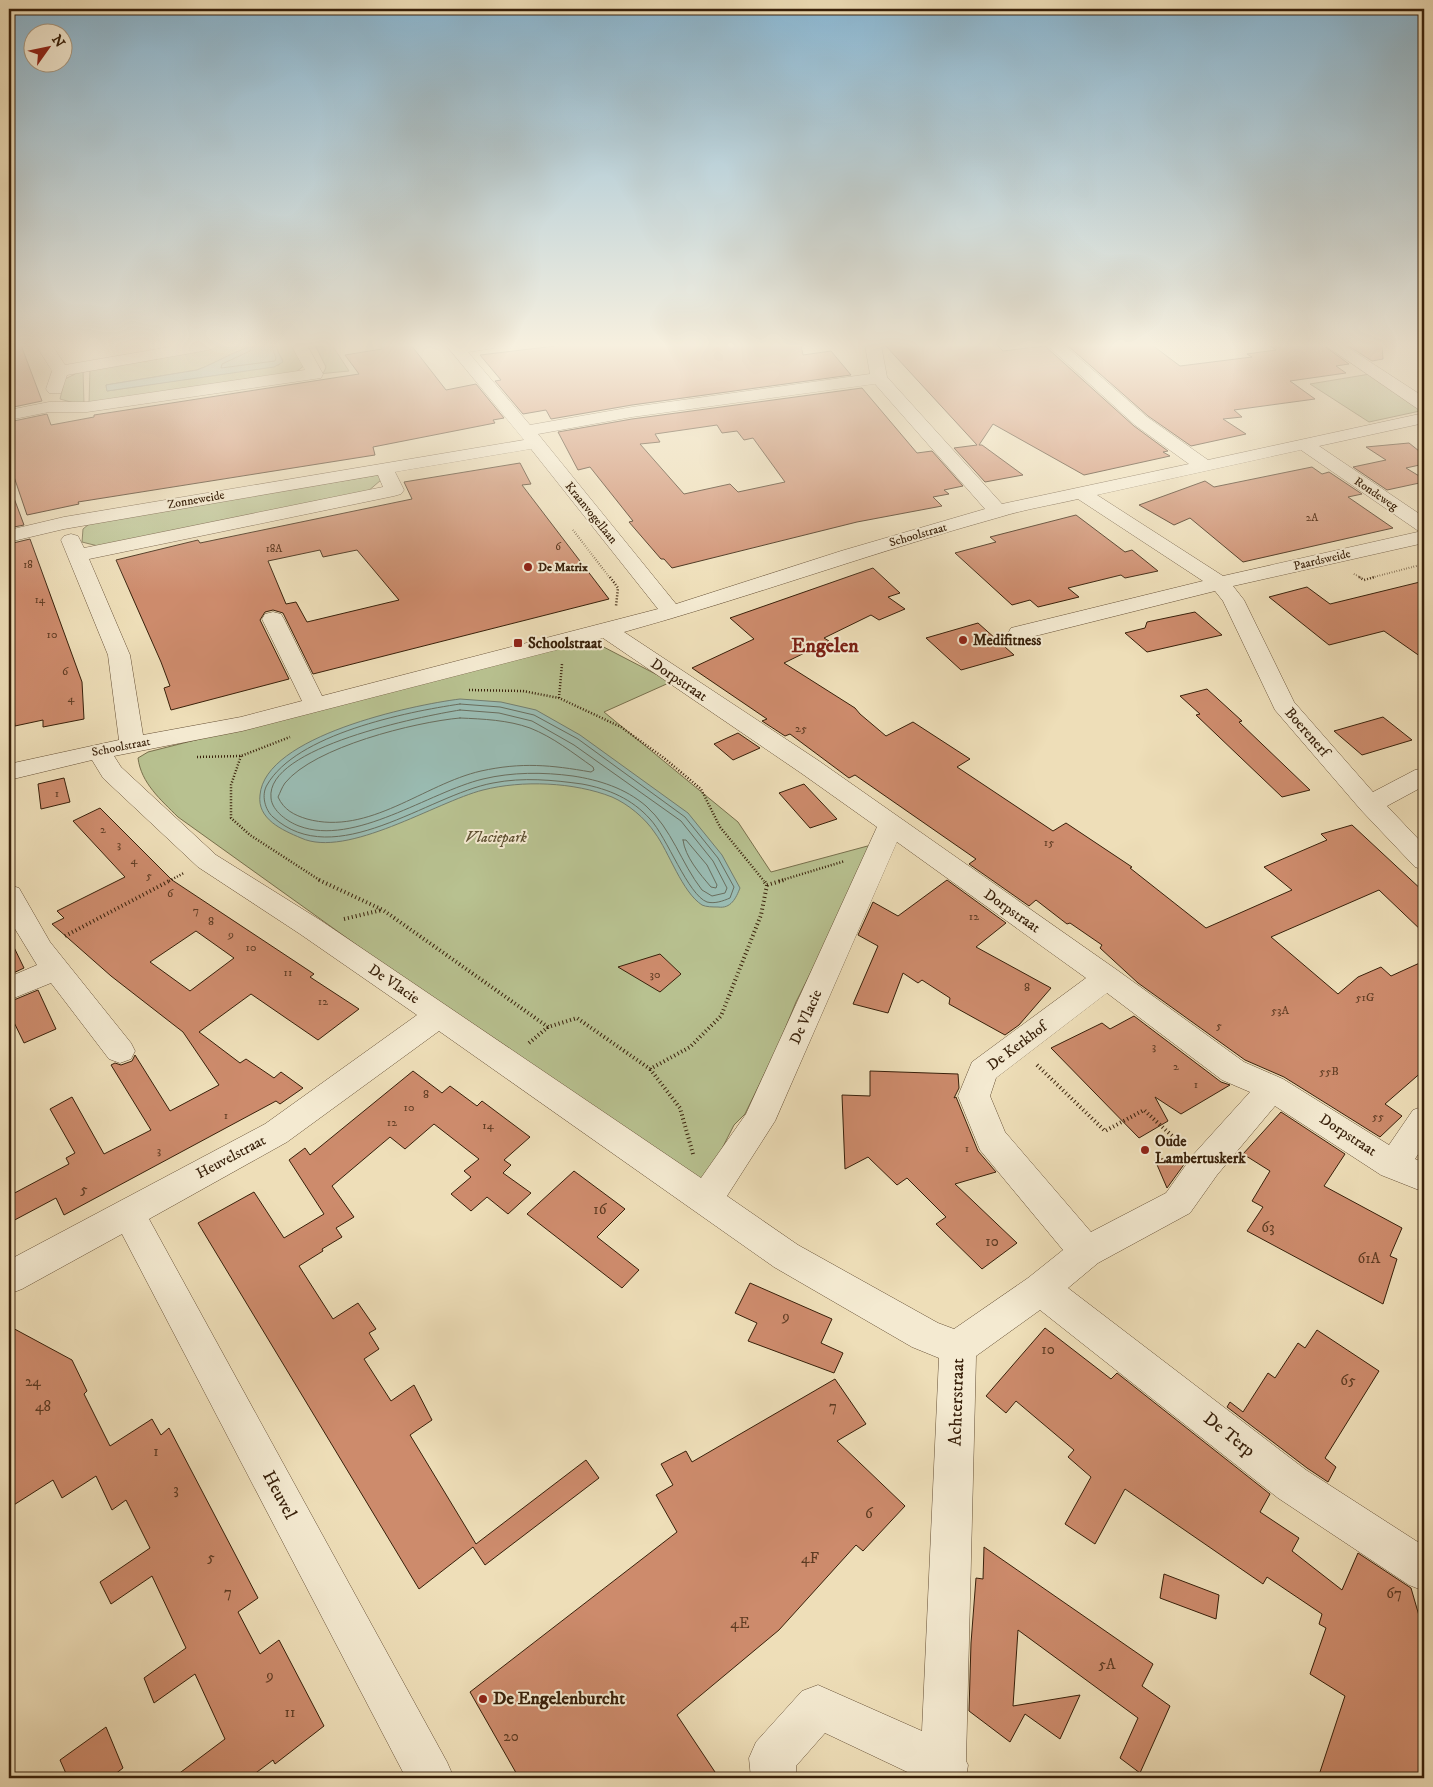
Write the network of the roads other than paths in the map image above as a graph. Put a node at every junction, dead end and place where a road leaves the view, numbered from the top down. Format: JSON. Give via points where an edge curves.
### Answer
{"nodes":[{"id":1,"x":524,"y":428,"type":"edge"},
{"id":2,"x":566,"y":428,"type":"edge"},
{"id":3,"x":924,"y":428,"type":"edge"},
{"id":4,"x":1152,"y":428,"type":"edge"},
{"id":5,"x":1376,"y":428,"type":"edge"},
{"id":6,"x":531,"y":437,"type":"junction"},
{"id":7,"x":1304,"y":444,"type":"junction"},
{"id":8,"x":1205,"y":466,"type":"junction"},
{"id":9,"x":384,"y":469,"type":"junction"},
{"id":10,"x":1081,"y":493,"type":"junction"},
{"id":11,"x":998,"y":511,"type":"junction"},
{"id":12,"x":64,"y":523,"type":"junction"},
{"id":13,"x":1424,"y":526,"type":"edge"},
{"id":14,"x":9,"y":536,"type":"edge"},
{"id":15,"x":1424,"y":537,"type":"edge"},
{"id":16,"x":78,"y":555,"type":"junction"},
{"id":17,"x":1220,"y":582,"type":"junction"},
{"id":18,"x":671,"y":612,"type":"junction"},
{"id":19,"x":273,"y":619,"type":"dead end"},
{"id":20,"x":608,"y":630,"type":"junction"},
{"id":21,"x":1019,"y":634,"type":"dead end"},
{"id":22,"x":315,"y":705,"type":"junction"},
{"id":23,"x":132,"y":745,"type":"junction"},
{"id":24,"x":99,"y":751,"type":"junction"},
{"id":25,"x":9,"y":772,"type":"edge"},
{"id":26,"x":1424,"y":776,"type":"edge"},
{"id":27,"x":1370,"y":804,"type":"junction"},
{"id":28,"x":885,"y":838,"type":"junction"},
{"id":29,"x":1424,"y":861,"type":"edge"},
{"id":30,"x":9,"y":895,"type":"edge"},
{"id":31,"x":48,"y":959,"type":"junction"},
{"id":32,"x":1107,"y":978,"type":"junction"},
{"id":33,"x":9,"y":989,"type":"edge"},
{"id":34,"x":439,"y":1015,"type":"junction"},
{"id":35,"x":120,"y":1051,"type":"dead end"},
{"id":36,"x":1272,"y":1088,"type":"junction"},
{"id":37,"x":1424,"y":1119,"type":"edge"},
{"id":38,"x":1393,"y":1165,"type":"junction"},
{"id":39,"x":1424,"y":1178,"type":"edge"},
{"id":40,"x":705,"y":1200,"type":"junction"},
{"id":41,"x":128,"y":1212,"type":"junction"},
{"id":42,"x":1086,"y":1252,"type":"junction"},
{"id":43,"x":9,"y":1278,"type":"edge"},
{"id":44,"x":1041,"y":1289,"type":"junction"},
{"id":45,"x":958,"y":1348,"type":"junction"},
{"id":46,"x":1424,"y":1570,"type":"edge"},
{"id":47,"x":944,"y":1772,"type":"edge"},
{"id":48,"x":430,"y":1778,"type":"edge"},
{"id":49,"x":774,"y":1778,"type":"edge"}],
"edges":[{"from":1,"to":6,"type":"street","name":"Kraanvogellaan"},
{"from":2,"to":6,"type":"street","name":"Zonneweide"},
{"from":3,"to":11,"type":"street"},
{"from":4,"to":8,"type":"street"},
{"from":5,"to":7,"type":"street","name":"Schoolstraat"},
{"from":6,"to":9,"type":"street","name":"Zonneweide"},
{"from":6,"to":18,"type":"street","name":"Kraanvogellaan"},
{"from":7,"to":8,"type":"street","name":"Schoolstraat"},
{"from":7,"to":13,"type":"street","name":"Rondeweg"},
{"from":8,"to":10,"type":"street","name":"Schoolstraat"},
{"from":9,"to":12,"type":"street","name":"Zonneweide"},
{"from":9,"to":16,"type":"street","name":"Zonneweide","via":[[394,490]]},
{"from":10,"to":11,"type":"street","name":"Schoolstraat"},
{"from":10,"to":17,"type":"street","name":"Boerenerf"},
{"from":11,"to":18,"type":"street","name":"Schoolstraat"},
{"from":12,"to":14,"type":"street","name":"Zonneweide"},
{"from":12,"to":16,"type":"street"},
{"from":15,"to":17,"type":"street","name":"Paardsweide"},
{"from":16,"to":23,"type":"street","via":[[120,655]]},
{"from":17,"to":21,"type":"street"},
{"from":17,"to":27,"type":"street","name":"Boerenerf","via":[[1233,600],[1283,705]]},
{"from":18,"to":20,"type":"street","name":"Schoolstraat"},
{"from":19,"to":22,"type":"street"},
{"from":20,"to":22,"type":"street","name":"Schoolstraat","via":[[388,676]]},
{"from":20,"to":28,"type":"street","name":"Dorpstraat","via":[[810,768]]},
{"from":22,"to":23,"type":"street","name":"Schoolstraat","via":[[242,724]]},
{"from":23,"to":24,"type":"street","name":"Schoolstraat"},
{"from":24,"to":25,"type":"street","name":"Schoolstraat"},
{"from":24,"to":34,"type":"street","name":"De Vlacie","via":[[112,772],[207,861]]},
{"from":26,"to":27,"type":"street"},
{"from":27,"to":29,"type":"street","name":"Boerenerf"},
{"from":28,"to":32,"type":"street","name":"Dorpstraat"},
{"from":28,"to":40,"type":"street","name":"De Vlacie","via":[[759,1121]]},
{"from":30,"to":31,"type":"street"},
{"from":31,"to":33,"type":"street"},
{"from":31,"to":35,"type":"street"},
{"from":32,"to":36,"type":"street","name":"Dorpstraat","via":[[1233,1071]]},
{"from":32,"to":42,"type":"street","name":"De Kerkhof","via":[[983,1071],[974,1096],[992,1140]]},
{"from":34,"to":40,"type":"street","name":"De Vlacie"},
{"from":34,"to":41,"type":"street","name":"Heuvelstraat","via":[[276,1133]]},
{"from":36,"to":38,"type":"street","name":"Dorpstraat"},
{"from":36,"to":42,"type":"street","name":"Achterstraat","via":[[1204,1166],[1178,1203]]},
{"from":37,"to":38,"type":"street"},
{"from":38,"to":39,"type":"street","name":"Dorpstraat"},
{"from":40,"to":45,"type":"street","name":"De Vlacie","via":[[786,1256],[925,1335]]},
{"from":41,"to":43,"type":"street","name":"Heuvelstraat"},
{"from":41,"to":48,"type":"street","name":"Heuvel"},
{"from":42,"to":44,"type":"street","name":"Achterstraat"},
{"from":44,"to":45,"type":"street","name":"Achterstraat"},
{"from":44,"to":46,"type":"street","name":"De Terp","via":[[1292,1484]]},
{"from":45,"to":47,"type":"street","name":"Achterstraat"},
{"from":47,"to":49,"type":"street","via":[[818,1707],[772,1758]]}]}
